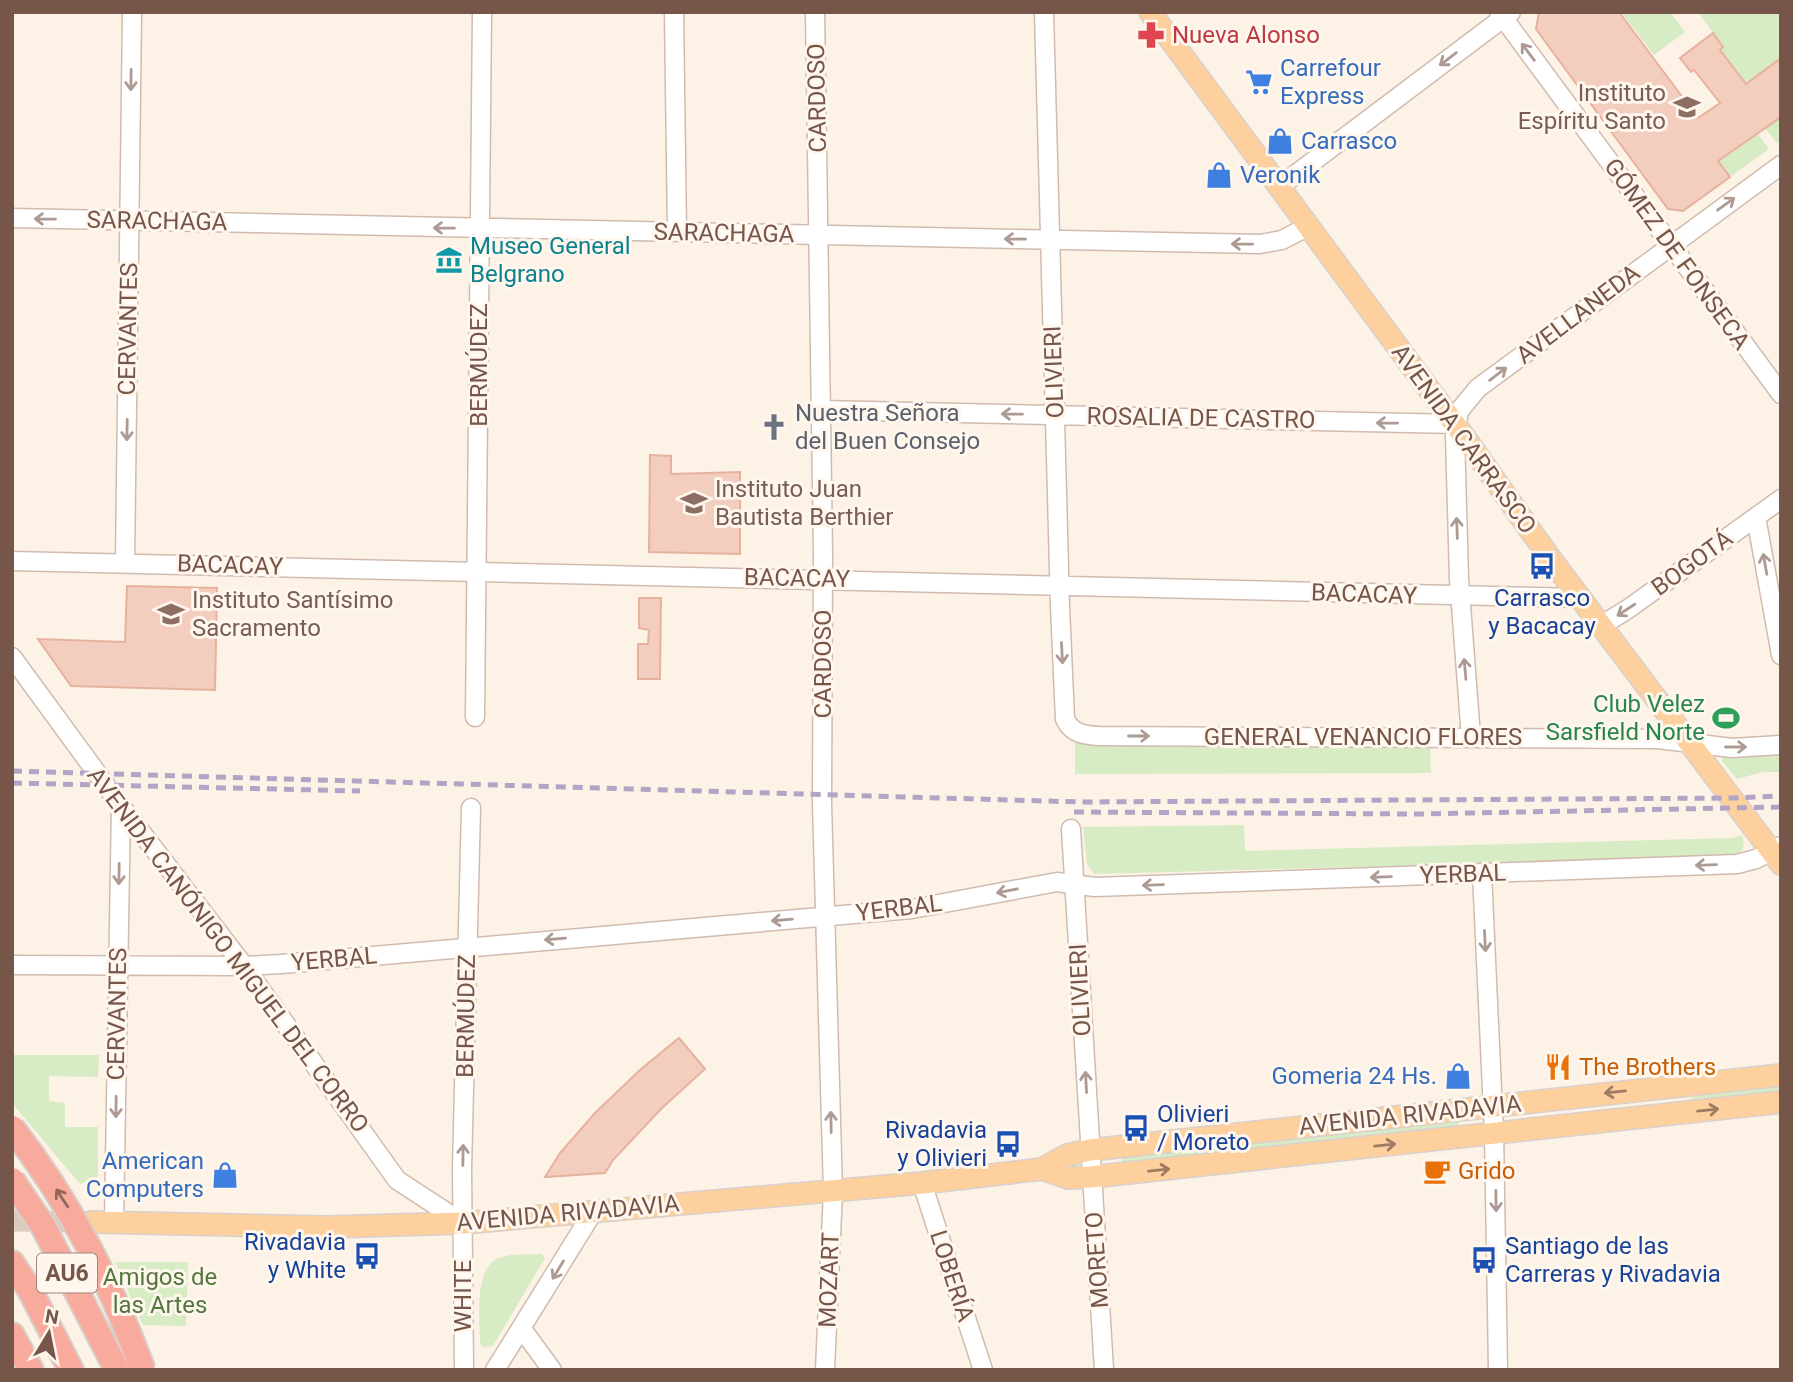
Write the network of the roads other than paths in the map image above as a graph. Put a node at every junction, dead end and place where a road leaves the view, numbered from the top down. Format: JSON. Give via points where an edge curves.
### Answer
{"nodes":[{"id":1,"x":132,"y":12,"type":"edge"},
{"id":2,"x":482,"y":12,"type":"edge"},
{"id":3,"x":674,"y":12,"type":"edge"},
{"id":4,"x":815,"y":12,"type":"edge"},
{"id":5,"x":1044,"y":12,"type":"edge"},
{"id":6,"x":1150,"y":12,"type":"edge"},
{"id":7,"x":1504,"y":14,"type":"edge"},
{"id":8,"x":1781,"y":165,"type":"edge"},
{"id":9,"x":1279,"y":187,"type":"junction"},
{"id":10,"x":12,"y":218,"type":"edge"},
{"id":11,"x":129,"y":221,"type":"junction"},
{"id":12,"x":1307,"y":227,"type":"junction"},
{"id":13,"x":479,"y":228,"type":"junction"},
{"id":14,"x":677,"y":231,"type":"junction"},
{"id":15,"x":820,"y":235,"type":"junction"},
{"id":16,"x":1050,"y":240,"type":"junction"},
{"id":17,"x":1671,"y":244,"type":"junction"},
{"id":18,"x":1781,"y":394,"type":"edge"},
{"id":19,"x":821,"y":410,"type":"junction"},
{"id":20,"x":1056,"y":415,"type":"junction"},
{"id":21,"x":1455,"y":425,"type":"junction"},
{"id":22,"x":1781,"y":499,"type":"edge"},
{"id":23,"x":1756,"y":517,"type":"junction"},
{"id":24,"x":12,"y":561,"type":"edge"},
{"id":25,"x":125,"y":562,"type":"junction"},
{"id":26,"x":478,"y":572,"type":"junction"},
{"id":27,"x":824,"y":578,"type":"junction"},
{"id":28,"x":1060,"y":585,"type":"junction"},
{"id":29,"x":1460,"y":596,"type":"junction"},
{"id":30,"x":1582,"y":598,"type":"junction"},
{"id":31,"x":1602,"y":625,"type":"junction"},
{"id":32,"x":1781,"y":655,"type":"edge"},
{"id":33,"x":12,"y":657,"type":"edge"},
{"id":34,"x":475,"y":717,"type":"dead end"},
{"id":35,"x":1073,"y":730,"type":"joint"},
{"id":36,"x":1471,"y":737,"type":"junction"},
{"id":37,"x":1691,"y":743,"type":"junction"},
{"id":38,"x":1781,"y":746,"type":"edge"},
{"id":39,"x":121,"y":806,"type":"junction"},
{"id":40,"x":471,"y":808,"type":"dead end"},
{"id":41,"x":1071,"y":829,"type":"dead end"},
{"id":42,"x":1778,"y":853,"type":"edge"},
{"id":43,"x":1482,"y":873,"type":"junction"},
{"id":44,"x":1074,"y":884,"type":"junction"},
{"id":45,"x":826,"y":916,"type":"junction"},
{"id":46,"x":468,"y":947,"type":"junction"},
{"id":47,"x":12,"y":965,"type":"edge"},
{"id":48,"x":118,"y":965,"type":"junction"},
{"id":49,"x":244,"y":966,"type":"junction"},
{"id":50,"x":1781,"y":1075,"type":"edge"},
{"id":51,"x":1781,"y":1102,"type":"edge"},
{"id":52,"x":1493,"y":1106,"type":"junction"},
{"id":53,"x":12,"y":1128,"type":"edge"},
{"id":54,"x":1494,"y":1133,"type":"junction"},
{"id":55,"x":1090,"y":1150,"type":"junction"},
{"id":56,"x":1042,"y":1169,"type":"junction"},
{"id":57,"x":1091,"y":1177,"type":"junction"},
{"id":58,"x":12,"y":1180,"type":"edge"},
{"id":59,"x":922,"y":1183,"type":"junction"},
{"id":60,"x":833,"y":1191,"type":"junction"},
{"id":61,"x":593,"y":1212,"type":"junction"},
{"id":62,"x":92,"y":1222,"type":"tunnel mouth"},
{"id":63,"x":114,"y":1223,"type":"junction"},
{"id":64,"x":463,"y":1223,"type":"junction"},
{"id":65,"x":12,"y":1263,"type":"edge"},
{"id":66,"x":522,"y":1329,"type":"junction"},
{"id":67,"x":12,"y":1335,"type":"edge"},
{"id":68,"x":31,"y":1370,"type":"edge"},
{"id":69,"x":71,"y":1370,"type":"edge"},
{"id":70,"x":117,"y":1370,"type":"edge"},
{"id":71,"x":143,"y":1370,"type":"edge"},
{"id":72,"x":464,"y":1370,"type":"edge"},
{"id":73,"x":495,"y":1370,"type":"edge"},
{"id":74,"x":552,"y":1370,"type":"edge"},
{"id":75,"x":825,"y":1370,"type":"edge"},
{"id":76,"x":983,"y":1370,"type":"edge"},
{"id":77,"x":1104,"y":1370,"type":"edge"},
{"id":78,"x":1498,"y":1370,"type":"edge"}],
"edges":[{"from":1,"to":11,"type":"street","name":"CERVANTES","one_way":true},
{"from":2,"to":13,"type":"street","name":"BERMÚDEZ"},
{"from":3,"to":14,"type":"street"},
{"from":4,"to":15,"type":"street","name":"CARDOSO"},
{"from":5,"to":16,"type":"street","name":"OLIVIERI"},
{"from":6,"to":9,"type":"main road","name":"AVENIDA CARRASCO"},
{"from":7,"to":9,"type":"street","one_way":true},
{"from":17,"to":7,"type":"street","name":"GÓMEZ DE FONSECA","one_way":true},
{"from":17,"to":8,"type":"street","name":"AVELLANEDA","one_way":true},
{"from":9,"to":12,"type":"main road","name":"AVENIDA CARRASCO"},
{"from":11,"to":10,"type":"street","name":"SARACHAGA","one_way":true},
{"from":13,"to":11,"type":"street","name":"SARACHAGA","one_way":true},
{"from":11,"to":25,"type":"street","name":"CERVANTES","one_way":true},
{"from":12,"to":16,"type":"street","name":"SARACHAGA","one_way":true,"via":[[1282,240],[1260,244]]},
{"from":12,"to":21,"type":"main road","name":"AVENIDA CARRASCO"},
{"from":13,"to":14,"type":"street","name":"SARACHAGA"},
{"from":13,"to":26,"type":"street","name":"BERMÚDEZ"},
{"from":14,"to":15,"type":"street","name":"SARACHAGA"},
{"from":16,"to":15,"type":"street","name":"SARACHAGA","one_way":true},
{"from":15,"to":19,"type":"street","name":"CARDOSO"},
{"from":16,"to":20,"type":"street","name":"OLIVIERI"},
{"from":17,"to":18,"type":"street","name":"GÓMEZ DE FONSECA"},
{"from":21,"to":17,"type":"street","name":"AVELLANEDA","one_way":true,"via":[[1459,411],[1478,388]]},
{"from":20,"to":19,"type":"street","name":"ROSALIA DE CASTRO","one_way":true},
{"from":19,"to":27,"type":"street","name":"CARDOSO"},
{"from":21,"to":20,"type":"street","name":"ROSALIA DE CASTRO","one_way":true},
{"from":20,"to":28,"type":"street","name":"OLIVIERI"},
{"from":29,"to":21,"type":"street","one_way":true},
{"from":21,"to":30,"type":"main road","name":"AVENIDA CARRASCO"},
{"from":22,"to":23,"type":"street","name":"BOGOTÁ"},
{"from":23,"to":31,"type":"street","name":"BOGOTÁ","one_way":true},
{"from":32,"to":23,"type":"street","one_way":true},
{"from":24,"to":25,"type":"street","name":"BACACAY"},
{"from":25,"to":26,"type":"street","name":"BACACAY"},
{"from":26,"to":27,"type":"street","name":"BACACAY"},
{"from":26,"to":34,"type":"street","name":"BERMÚDEZ"},
{"from":27,"to":28,"type":"street","name":"BACACAY"},
{"from":27,"to":45,"type":"street","name":"CARDOSO"},
{"from":28,"to":29,"type":"street","name":"BACACAY"},
{"from":28,"to":35,"type":"street","name":"OLIVIERI","one_way":true,"via":[[1066,719]]},
{"from":29,"to":30,"type":"street","name":"BACACAY"},
{"from":36,"to":29,"type":"street","one_way":true},
{"from":30,"to":31,"type":"main road","name":"AVENIDA CARRASCO"},
{"from":31,"to":37,"type":"main road","name":"AVENIDA CARRASCO"},
{"from":33,"to":39,"type":"street","name":"AVENIDA CANÓNIGO MIGUEL DEL CORRO"},
{"from":35,"to":36,"type":"street","name":"GENERAL VENANCIO FLORES","one_way":true,"via":[[1098,736]]},
{"from":36,"to":37,"type":"street","name":"GENERAL VENANCIO FLORES"},
{"from":37,"to":38,"type":"street","name":"GENERAL VENANCIO FLORES","one_way":true,"via":[[1732,748]]},
{"from":37,"to":42,"type":"main road","name":"AVENIDA CARRASCO"},
{"from":39,"to":48,"type":"street","name":"CERVANTES","one_way":true},
{"from":39,"to":49,"type":"street","name":"AVENIDA CANÓNIGO MIGUEL DEL CORRO"},
{"from":40,"to":46,"type":"street","name":"BERMÚDEZ"},
{"from":41,"to":44,"type":"street","name":"OLIVIERI"},
{"from":42,"to":43,"type":"street","name":"YERBAL","one_way":true,"via":[[1737,864]]},
{"from":43,"to":44,"type":"street","name":"YERBAL","one_way":true,"via":[[1095,887]]},
{"from":43,"to":52,"type":"street","one_way":true},
{"from":44,"to":45,"type":"street","name":"YERBAL","one_way":true,"via":[[1057,882],[912,909]]},
{"from":55,"to":44,"type":"street","name":"OLIVIERI","one_way":true},
{"from":45,"to":46,"type":"street","name":"YERBAL","one_way":true},
{"from":60,"to":45,"type":"street","name":"CARDOSO","one_way":true},
{"from":46,"to":49,"type":"street","name":"YERBAL"},
{"from":64,"to":46,"type":"street","name":"BERMÚDEZ","one_way":true},
{"from":47,"to":48,"type":"street","name":"YERBAL"},
{"from":48,"to":49,"type":"street","name":"YERBAL"},
{"from":48,"to":63,"type":"street","name":"CERVANTES","one_way":true},
{"from":49,"to":64,"type":"street","name":"AVENIDA CANÓNIGO MIGUEL DEL CORRO","via":[[397,1180]]},
{"from":50,"to":52,"type":"main road","name":"AVENIDA RIVADAVIA","one_way":true},
{"from":54,"to":51,"type":"main road","name":"AVENIDA RIVADAVIA","one_way":true},
{"from":52,"to":54,"type":"street"},
{"from":52,"to":55,"type":"main road","name":"AVENIDA RIVADAVIA"},
{"from":71,"to":53,"type":"highway","one_way":true,"bridge":true,"via":[[106,1278],[69,1209]]},
{"from":57,"to":54,"type":"main road","name":"AVENIDA RIVADAVIA","one_way":true},
{"from":54,"to":78,"type":"street","one_way":true},
{"from":55,"to":56,"type":"main road","name":"AVENIDA RIVADAVIA","via":[[1067,1155]]},
{"from":55,"to":57,"type":"street","name":"MORETO"},
{"from":56,"to":57,"type":"main road","name":"AVENIDA RIVADAVIA","via":[[1068,1178]]},
{"from":56,"to":59,"type":"main road","name":"AVENIDA RIVADAVIA"},
{"from":57,"to":77,"type":"street","name":"MORETO"},
{"from":58,"to":70,"type":"highway","number":"AU6","bridge":true,"via":[[43,1226]]},
{"from":59,"to":60,"type":"main road","name":"AVENIDA RIVADAVIA"},
{"from":59,"to":76,"type":"street","name":"LOBERÍA"},
{"from":60,"to":61,"type":"main road","name":"AVENIDA RIVADAVIA"},
{"from":60,"to":75,"type":"street","name":"MOZART"},
{"from":61,"to":64,"type":"main road","name":"AVENIDA RIVADAVIA"},
{"from":61,"to":66,"type":"street","name":"WHITE","one_way":true},
{"from":62,"to":63,"type":"main road","name":"AVENIDA RIVADAVIA"},
{"from":63,"to":64,"type":"main road","name":"AVENIDA RIVADAVIA","via":[[328,1227]]},
{"from":64,"to":72,"type":"street","name":"WHITE"},
{"from":65,"to":69,"type":"highway","number":"AU6"},
{"from":66,"to":73,"type":"street","name":"WHITE"},
{"from":66,"to":74,"type":"street"},
{"from":67,"to":68,"type":"highway"}]}
